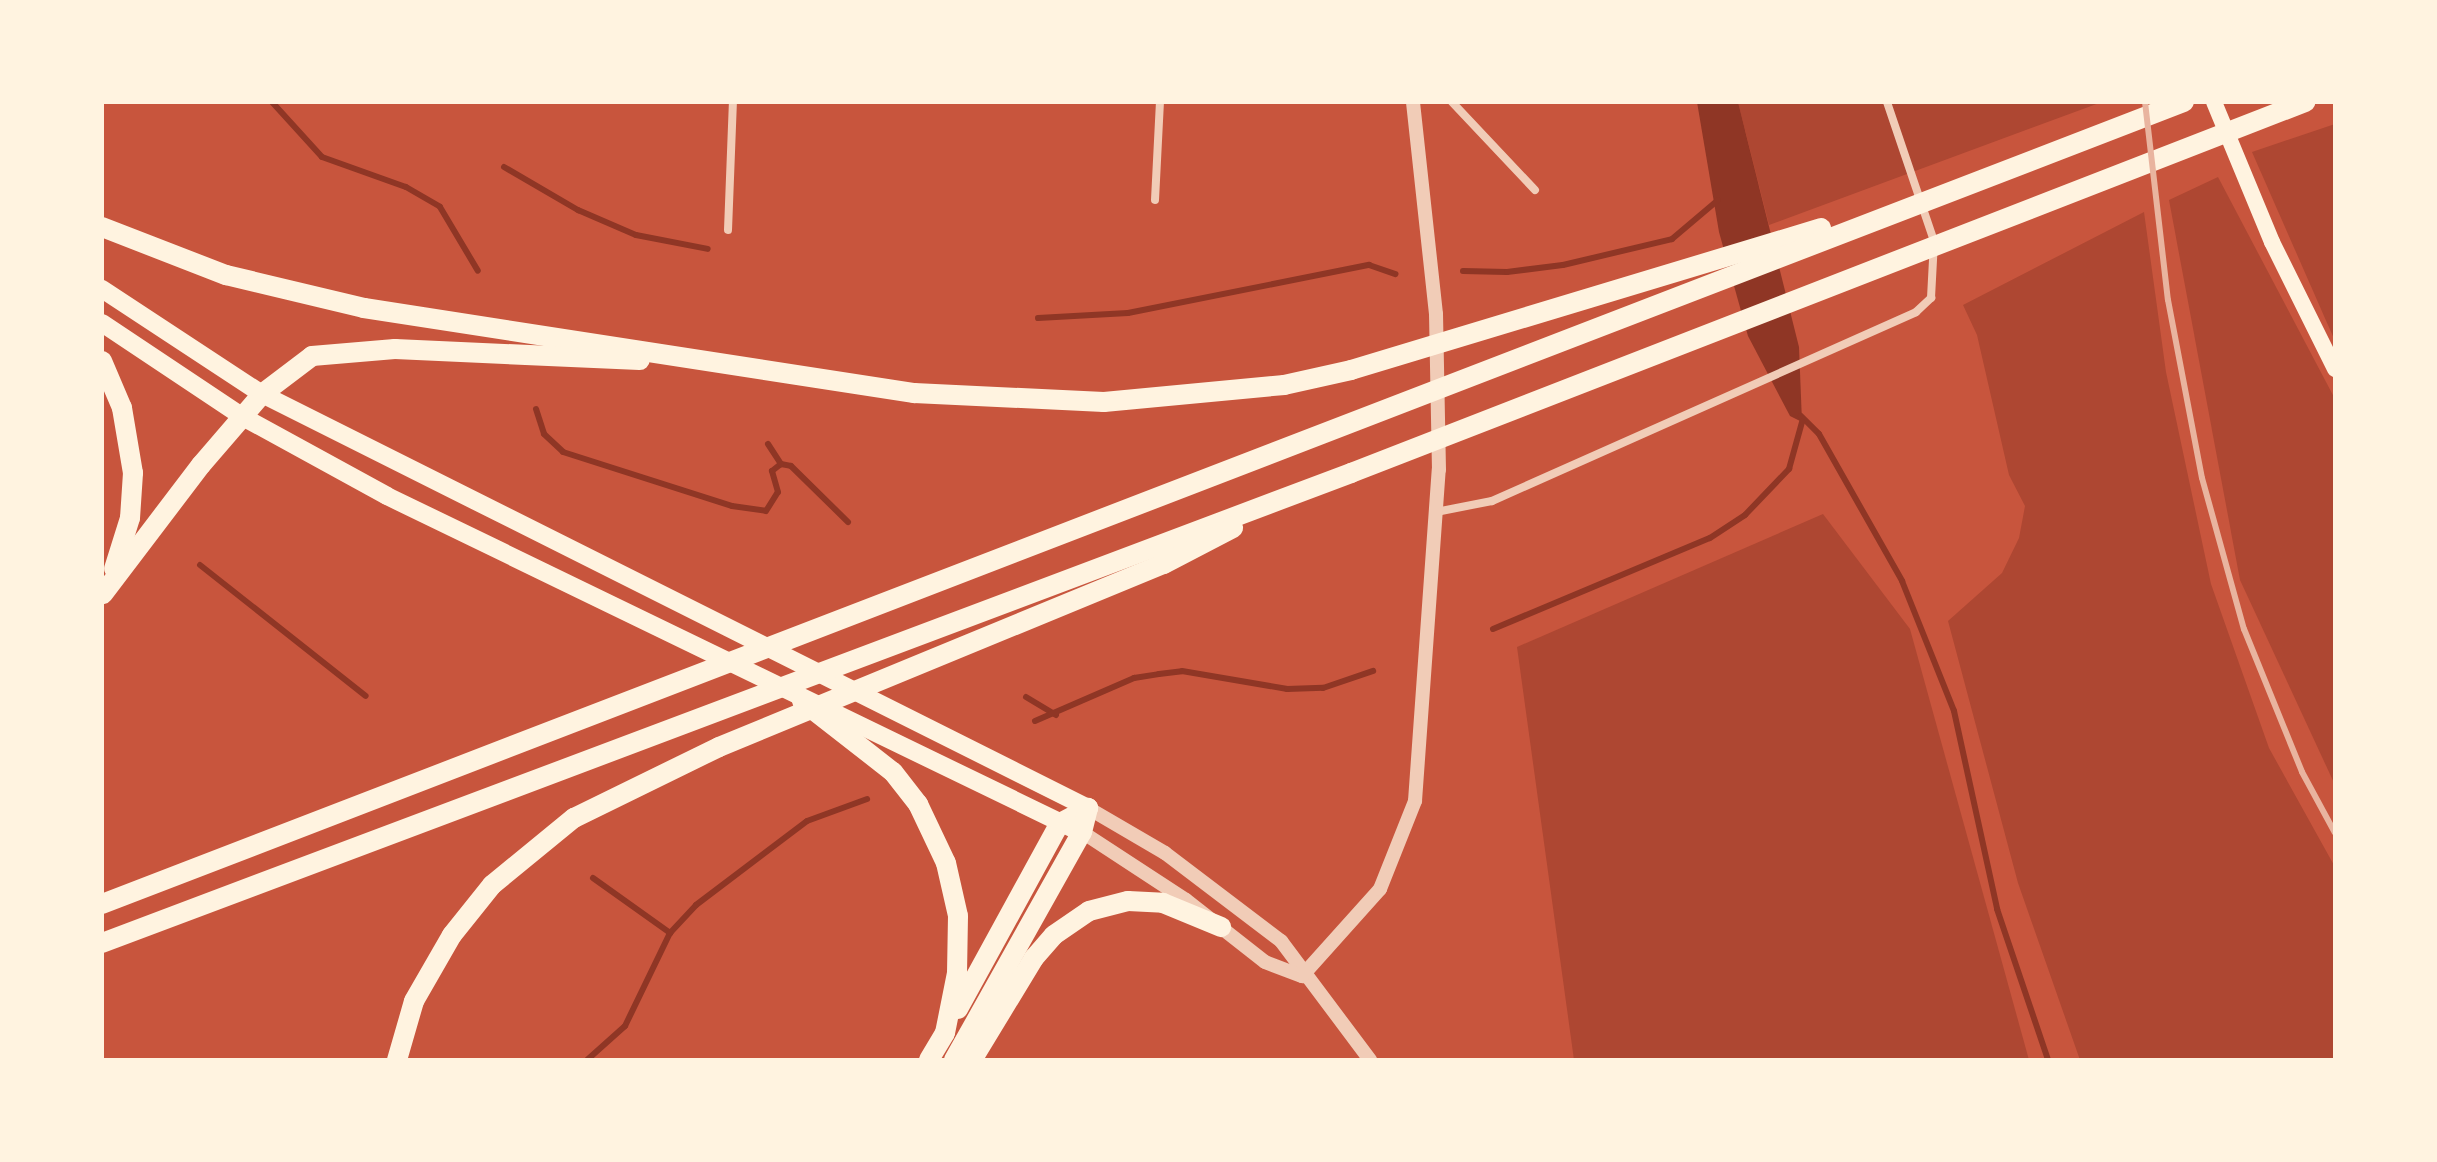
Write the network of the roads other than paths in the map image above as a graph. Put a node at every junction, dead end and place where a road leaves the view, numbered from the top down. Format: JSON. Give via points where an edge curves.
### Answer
{"nodes":[{"id":1,"x":733,"y":102,"type":"edge"},
{"id":2,"x":1160,"y":102,"type":"edge"},
{"id":3,"x":1413,"y":102,"type":"edge"},
{"id":4,"x":1452,"y":102,"type":"edge"},
{"id":5,"x":1887,"y":102,"type":"edge"},
{"id":6,"x":2184,"y":102,"type":"edge"},
{"id":7,"x":2214,"y":102,"type":"edge"},
{"id":8,"x":2294,"y":108,"type":"edge"},
{"id":9,"x":1985,"y":177,"type":"junction"},
{"id":10,"x":1535,"y":190,"type":"dead end"},
{"id":11,"x":1155,"y":200,"type":"dead end"},
{"id":12,"x":102,"y":227,"type":"edge"},
{"id":13,"x":728,"y":230,"type":"dead end"},
{"id":14,"x":102,"y":289,"type":"edge"},
{"id":15,"x":102,"y":323,"type":"edge"},
{"id":16,"x":102,"y":361,"type":"edge"},
{"id":17,"x":2335,"y":369,"type":"edge"},
{"id":18,"x":794,"y":373,"type":"junction"},
{"id":19,"x":262,"y":394,"type":"junction"},
{"id":20,"x":243,"y":417,"type":"junction"},
{"id":21,"x":1313,"y":487,"type":"junction"},
{"id":22,"x":1436,"y":512,"type":"junction"},
{"id":23,"x":103,"y":594,"type":"edge"},
{"id":24,"x":799,"y":699,"type":"junction"},
{"id":25,"x":1088,"y":808,"type":"junction"},
{"id":26,"x":1060,"y":823,"type":"junction"},
{"id":27,"x":1082,"y":832,"type":"junction"},
{"id":28,"x":102,"y":904,"type":"edge"},
{"id":29,"x":1221,"y":927,"type":"junction"},
{"id":30,"x":102,"y":943,"type":"edge"},
{"id":31,"x":1302,"y":976,"type":"junction"},
{"id":32,"x":945,"y":1033,"type":"junction"},
{"id":33,"x":397,"y":1060,"type":"edge"},
{"id":34,"x":929,"y":1060,"type":"edge"},
{"id":35,"x":954,"y":1060,"type":"edge"},
{"id":36,"x":972,"y":1060,"type":"edge"},
{"id":37,"x":1370,"y":1060,"type":"edge"}],
"edges":[{"from":1,"to":13,"type":"street"},
{"from":2,"to":11,"type":"street"},
{"from":3,"to":22,"type":"street","via":[[1436,314]]},
{"from":4,"to":10,"type":"street"},
{"from":5,"to":22,"type":"street","via":[[1934,241],[1931,298],[1916,312],[1492,501]]},
{"from":6,"to":9,"type":"highway"},
{"from":7,"to":17,"type":"main road","via":[[2272,242]]},
{"from":8,"to":21,"type":"highway"},
{"from":9,"to":18,"type":"highway","via":[[1351,370],[1284,385],[1104,402],[914,393]]},
{"from":9,"to":28,"type":"highway"},
{"from":12,"to":18,"type":"highway","via":[[226,275],[298,295]]},
{"from":14,"to":19,"type":"main road"},
{"from":15,"to":20,"type":"main road"},
{"from":16,"to":23,"type":"highway","via":[[122,408],[133,473],[130,518]]},
{"from":18,"to":19,"type":"highway","via":[[542,352],[364,349],[312,356]]},
{"from":19,"to":20,"type":"highway"},
{"from":19,"to":25,"type":"main road"},
{"from":20,"to":23,"type":"highway"},
{"from":20,"to":24,"type":"main road","via":[[387,496]]},
{"from":21,"to":30,"type":"highway"},
{"from":21,"to":33,"type":"highway","via":[[1164,564],[719,747],[574,818],[492,885],[452,935],[423,983]]},
{"from":22,"to":31,"type":"street","via":[[1418,774],[1408,824],[1380,889]]},
{"from":24,"to":26,"type":"main road"},
{"from":24,"to":32,"type":"highway","via":[[893,772],[940,845],[954,890],[959,935]]},
{"from":25,"to":26,"type":"highway"},
{"from":25,"to":27,"type":"highway"},
{"from":25,"to":31,"type":"street","via":[[1222,893],[1281,941]]},
{"from":26,"to":27,"type":"main road"},
{"from":26,"to":32,"type":"highway"},
{"from":27,"to":29,"type":"street"},
{"from":27,"to":35,"type":"highway"},
{"from":29,"to":31,"type":"street","via":[[1265,962]]},
{"from":29,"to":36,"type":"highway","via":[[1163,903],[1128,901],[1089,911],[1054,935],[1034,958]]},
{"from":31,"to":37,"type":"street"},
{"from":32,"to":34,"type":"highway"}]}
